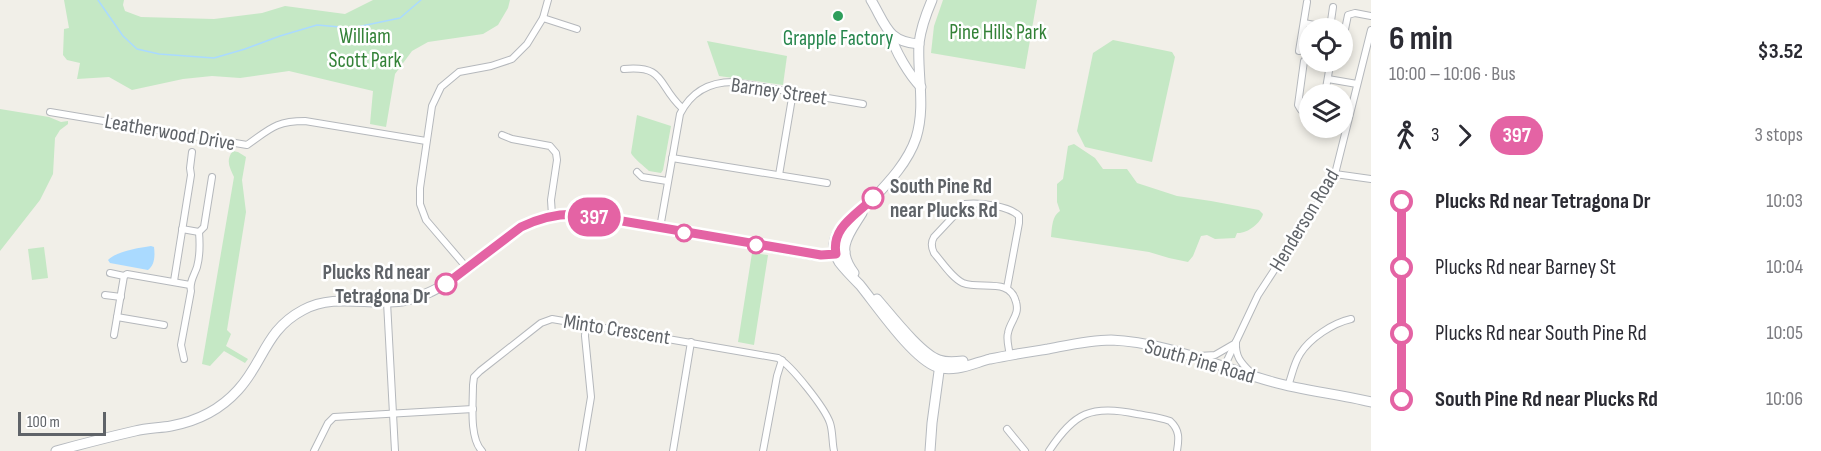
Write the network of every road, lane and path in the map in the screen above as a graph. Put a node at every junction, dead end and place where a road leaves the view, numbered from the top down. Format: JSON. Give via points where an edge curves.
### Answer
{"nodes":[{"id":1,"x":548,"y":0,"type":"edge"},
{"id":2,"x":871,"y":0,"type":"edge"},
{"id":3,"x":932,"y":0,"type":"edge"},
{"id":4,"x":1307,"y":2,"type":"dead end"},
{"id":5,"x":1333,"y":7,"type":"dead end"},
{"id":6,"x":1371,"y":16,"type":"edge"},
{"id":7,"x":543,"y":18,"type":"junction"},
{"id":8,"x":1305,"y":18,"type":"edge"},
{"id":9,"x":1331,"y":18,"type":"edge"},
{"id":10,"x":1347,"y":18,"type":"edge"},
{"id":11,"x":577,"y":29,"type":"dead end"},
{"id":12,"x":1371,"y":30,"type":"edge"},
{"id":13,"x":891,"y":34,"type":"junction"},
{"id":14,"x":919,"y":44,"type":"junction"},
{"id":15,"x":624,"y":69,"type":"dead end"},
{"id":16,"x":1329,"y":72,"type":"edge"},
{"id":17,"x":1328,"y":79,"type":"junction"},
{"id":18,"x":1327,"y":84,"type":"edge"},
{"id":19,"x":1357,"y":84,"type":"junction"},
{"id":20,"x":921,"y":87,"type":"junction"},
{"id":21,"x":793,"y":92,"type":"junction"},
{"id":22,"x":863,"y":104,"type":"dead end"},
{"id":23,"x":682,"y":108,"type":"junction"},
{"id":24,"x":50,"y":112,"type":"dead end"},
{"id":25,"x":502,"y":135,"type":"dead end"},
{"id":26,"x":426,"y":141,"type":"junction"},
{"id":27,"x":192,"y":152,"type":"dead end"},
{"id":28,"x":672,"y":158,"type":"junction"},
{"id":29,"x":637,"y":172,"type":"dead end"},
{"id":30,"x":1335,"y":174,"type":"junction"},
{"id":31,"x":779,"y":175,"type":"junction"},
{"id":32,"x":212,"y":177,"type":"dead end"},
{"id":33,"x":1371,"y":180,"type":"edge"},
{"id":34,"x":668,"y":181,"type":"junction"},
{"id":35,"x":827,"y":183,"type":"dead end"},
{"id":36,"x":552,"y":215,"type":"junction"},
{"id":37,"x":660,"y":228,"type":"junction"},
{"id":38,"x":182,"y":229,"type":"junction"},
{"id":39,"x":199,"y":232,"type":"junction"},
{"id":40,"x":840,"y":253,"type":"junction"},
{"id":41,"x":467,"y":268,"type":"junction"},
{"id":42,"x":110,"y":273,"type":"dead end"},
{"id":43,"x":124,"y":276,"type":"junction"},
{"id":44,"x":174,"y":281,"type":"junction"},
{"id":45,"x":190,"y":285,"type":"junction"},
{"id":46,"x":1007,"y":288,"type":"junction"},
{"id":47,"x":105,"y":295,"type":"dead end"},
{"id":48,"x":121,"y":297,"type":"junction"},
{"id":49,"x":387,"y":302,"type":"junction"},
{"id":50,"x":117,"y":317,"type":"junction"},
{"id":51,"x":1351,"y":319,"type":"dead end"},
{"id":52,"x":586,"y":324,"type":"junction"},
{"id":53,"x":164,"y":325,"type":"dead end"},
{"id":54,"x":114,"y":335,"type":"dead end"},
{"id":55,"x":1235,"y":341,"type":"junction"},
{"id":56,"x":691,"y":342,"type":"junction"},
{"id":57,"x":1010,"y":356,"type":"junction"},
{"id":58,"x":1190,"y":356,"type":"junction"},
{"id":59,"x":184,"y":359,"type":"dead end"},
{"id":60,"x":782,"y":360,"type":"junction"},
{"id":61,"x":940,"y":364,"type":"junction"},
{"id":62,"x":1224,"y":367,"type":"junction"},
{"id":63,"x":1254,"y":376,"type":"junction"},
{"id":64,"x":1288,"y":386,"type":"junction"},
{"id":65,"x":1371,"y":402,"type":"edge"},
{"id":66,"x":473,"y":409,"type":"junction"},
{"id":67,"x":393,"y":413,"type":"junction"},
{"id":68,"x":1007,"y":429,"type":"dead end"},
{"id":69,"x":56,"y":451,"type":"edge"},
{"id":70,"x":314,"y":451,"type":"edge"},
{"id":71,"x":395,"y":451,"type":"edge"},
{"id":72,"x":482,"y":451,"type":"edge"},
{"id":73,"x":582,"y":451,"type":"edge"},
{"id":74,"x":673,"y":451,"type":"edge"},
{"id":75,"x":763,"y":451,"type":"edge"},
{"id":76,"x":834,"y":451,"type":"edge"},
{"id":77,"x":930,"y":451,"type":"edge"},
{"id":78,"x":1025,"y":451,"type":"edge"},
{"id":79,"x":1049,"y":451,"type":"edge"},
{"id":80,"x":1177,"y":451,"type":"edge"}],
"edges":[{"from":1,"to":7,"type":"street"},
{"from":2,"to":13,"type":"street"},
{"from":3,"to":14,"type":"street"},
{"from":4,"to":8,"type":"street"},
{"from":5,"to":9,"type":"street"},
{"from":6,"to":10,"type":"street","via":[[1355,12]]},
{"from":7,"to":11,"type":"street"},
{"from":7,"to":26,"type":"street","via":[[512,59],[459,72],[448,79],[432,106]]},
{"from":12,"to":19,"type":"street","name":"Henderson Road"},
{"from":13,"to":14,"type":"street","via":[[900,41]]},
{"from":13,"to":20,"type":"street"},
{"from":14,"to":20,"type":"street"},
{"from":15,"to":23,"type":"street","via":[[652,71]]},
{"from":16,"to":17,"type":"street"},
{"from":17,"to":18,"type":"street"},
{"from":17,"to":19,"type":"street"},
{"from":19,"to":30,"type":"street","name":"Henderson Road"},
{"from":20,"to":40,"type":"street","via":[[919,123],[911,149],[895,174],[839,231],[835,242]]},
{"from":21,"to":22,"type":"street","name":"Barney Street"},
{"from":21,"to":23,"type":"street","name":"Barney Street","via":[[723,82],[695,93]]},
{"from":21,"to":31,"type":"street"},
{"from":23,"to":28,"type":"street"},
{"from":24,"to":26,"type":"street","name":"Leatherwood Drive","via":[[247,145],[268,129],[291,121]]},
{"from":25,"to":36,"type":"street","via":[[550,146],[556,153]]},
{"from":26,"to":41,"type":"street","via":[[420,204],[426,220]]},
{"from":27,"to":38,"type":"street"},
{"from":28,"to":31,"type":"street"},
{"from":28,"to":34,"type":"street"},
{"from":29,"to":34,"type":"street","via":[[642,177]]},
{"from":30,"to":33,"type":"street"},
{"from":30,"to":55,"type":"street","name":"Henderson Road","via":[[1258,295]]},
{"from":31,"to":35,"type":"street"},
{"from":32,"to":39,"type":"street","via":[[204,227]]},
{"from":34,"to":37,"type":"street"},
{"from":36,"to":37,"type":"street","via":[[573,213]]},
{"from":36,"to":41,"type":"street","via":[[521,227]]},
{"from":37,"to":40,"type":"street","via":[[814,255]]},
{"from":38,"to":39,"type":"street"},
{"from":38,"to":44,"type":"street"},
{"from":39,"to":45,"type":"street","via":[[200,248]]},
{"from":40,"to":61,"type":"street","via":[[841,264],[901,336],[924,359]]},
{"from":41,"to":49,"type":"street","via":[[427,294]]},
{"from":42,"to":43,"type":"street"},
{"from":43,"to":44,"type":"street"},
{"from":43,"to":48,"type":"street"},
{"from":44,"to":45,"type":"street"},
{"from":45,"to":59,"type":"street","via":[[181,345]]},
{"from":46,"to":46,"type":"street","via":[[962,282],[933,251],[934,237],[965,204],[1010,209],[1019,216]]},
{"from":46,"to":57,"type":"street","via":[[1017,306],[1007,334]]},
{"from":47,"to":48,"type":"street"},
{"from":48,"to":50,"type":"street"},
{"from":49,"to":67,"type":"street"},
{"from":49,"to":69,"type":"street","via":[[327,302],[301,311],[276,331],[238,390],[198,419]]},
{"from":50,"to":53,"type":"street"},
{"from":50,"to":54,"type":"street"},
{"from":51,"to":64,"type":"street","via":[[1332,326],[1309,343],[1300,354]]},
{"from":52,"to":56,"type":"street","name":"Minto Crescent"},
{"from":52,"to":66,"type":"street","name":"Minto Crescent","via":[[552,319],[542,323],[476,374]]},
{"from":52,"to":73,"type":"street","via":[[591,397]]},
{"from":55,"to":58,"type":"street","via":[[1215,355]]},
{"from":55,"to":62,"type":"street","name":"Henderson Road"},
{"from":55,"to":63,"type":"street","via":[[1236,353]]},
{"from":56,"to":60,"type":"street","name":"Minto Crescent"},
{"from":56,"to":74,"type":"street"},
{"from":57,"to":58,"type":"street","name":"South Pine Road","via":[[1108,340],[1144,343]]},
{"from":57,"to":61,"type":"street","name":"South Pine Road","via":[[953,369]]},
{"from":58,"to":62,"type":"street","name":"South Pine Road"},
{"from":60,"to":75,"type":"street"},
{"from":60,"to":76,"type":"street","via":[[828,418]]},
{"from":61,"to":77,"type":"street"},
{"from":62,"to":63,"type":"street","name":"South Pine Road"},
{"from":63,"to":64,"type":"street","name":"South Pine Road"},
{"from":64,"to":65,"type":"street","name":"South Pine Road"},
{"from":66,"to":67,"type":"street"},
{"from":66,"to":72,"type":"street","name":"Minto Crescent","via":[[475,439]]},
{"from":67,"to":70,"type":"street","via":[[334,417]]},
{"from":67,"to":71,"type":"street"},
{"from":68,"to":78,"type":"street"},
{"from":79,"to":80,"type":"street","via":[[1076,419],[1107,409],[1170,421],[1179,433]]}]}
